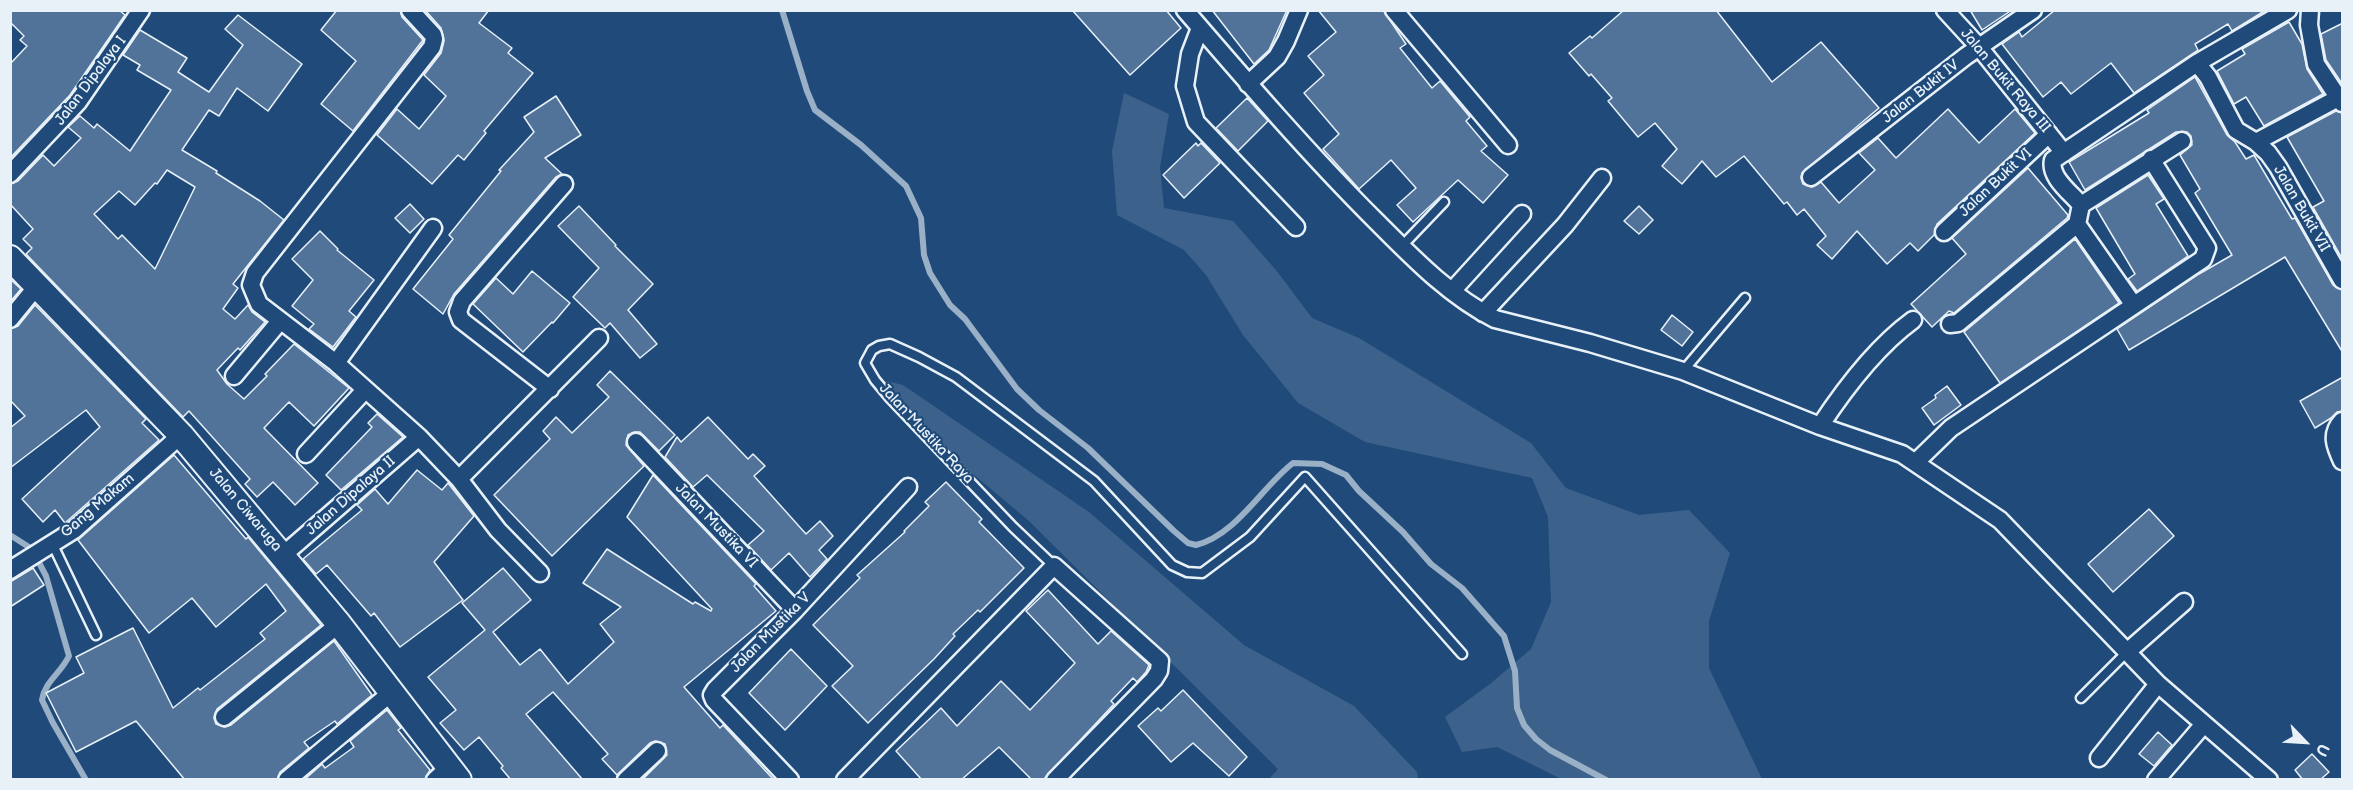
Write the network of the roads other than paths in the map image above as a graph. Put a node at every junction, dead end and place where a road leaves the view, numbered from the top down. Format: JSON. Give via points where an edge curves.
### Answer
{"nodes":[{"id":1,"x":410,"y":10,"type":"edge"},
{"id":2,"x":1185,"y":10,"type":"edge"},
{"id":3,"x":1299,"y":10,"type":"edge"},
{"id":4,"x":1394,"y":10,"type":"edge"},
{"id":5,"x":1945,"y":10,"type":"edge"},
{"id":6,"x":2033,"y":10,"type":"edge"},
{"id":7,"x":2288,"y":10,"type":"edge"},
{"id":8,"x":2310,"y":10,"type":"edge"},
{"id":9,"x":135,"y":13,"type":"edge"},
{"id":10,"x":1200,"y":28,"type":"junction"},
{"id":11,"x":1979,"y":47,"type":"junction"},
{"id":12,"x":2193,"y":65,"type":"junction"},
{"id":13,"x":1248,"y":84,"type":"junction"},
{"id":14,"x":2342,"y":99,"type":"edge"},
{"id":15,"x":2049,"y":134,"type":"junction"},
{"id":16,"x":2182,"y":141,"type":"dead end"},
{"id":17,"x":2256,"y":142,"type":"junction"},
{"id":18,"x":1508,"y":145,"type":"dead end"},
{"id":19,"x":2064,"y":153,"type":"junction"},
{"id":20,"x":2151,"y":159,"type":"junction"},
{"id":21,"x":10,"y":174,"type":"edge"},
{"id":22,"x":1811,"y":177,"type":"dead end"},
{"id":23,"x":1602,"y":178,"type":"dead end"},
{"id":24,"x":564,"y":184,"type":"dead end"},
{"id":25,"x":1444,"y":202,"type":"dead end"},
{"id":26,"x":2080,"y":205,"type":"junction"},
{"id":27,"x":1522,"y":214,"type":"dead end"},
{"id":28,"x":2077,"y":224,"type":"junction"},
{"id":29,"x":1296,"y":227,"type":"dead end"},
{"id":30,"x":433,"y":228,"type":"dead end"},
{"id":31,"x":1944,"y":232,"type":"dead end"},
{"id":32,"x":1401,"y":247,"type":"junction"},
{"id":33,"x":10,"y":258,"type":"edge"},
{"id":34,"x":2343,"y":280,"type":"edge"},
{"id":35,"x":37,"y":286,"type":"junction"},
{"id":36,"x":1452,"y":291,"type":"junction"},
{"id":37,"x":1745,"y":298,"type":"dead end"},
{"id":38,"x":2133,"y":304,"type":"junction"},
{"id":39,"x":1483,"y":313,"type":"junction"},
{"id":40,"x":10,"y":319,"type":"edge"},
{"id":41,"x":1913,"y":320,"type":"dead end"},
{"id":42,"x":280,"y":321,"type":"junction"},
{"id":43,"x":1950,"y":324,"type":"dead end"},
{"id":44,"x":599,"y":338,"type":"dead end"},
{"id":45,"x":336,"y":363,"type":"junction"},
{"id":46,"x":1683,"y":371,"type":"junction"},
{"id":47,"x":234,"y":376,"type":"dead end"},
{"id":48,"x":550,"y":389,"type":"junction"},
{"id":49,"x":365,"y":390,"type":"junction"},
{"id":50,"x":2343,"y":421,"type":"edge"},
{"id":51,"x":1820,"y":426,"type":"junction"},
{"id":52,"x":181,"y":435,"type":"junction"},
{"id":53,"x":419,"y":437,"type":"junction"},
{"id":54,"x":636,"y":442,"type":"dead end"},
{"id":55,"x":306,"y":453,"type":"dead end"},
{"id":56,"x":2343,"y":461,"type":"edge"},
{"id":57,"x":1916,"y":462,"type":"junction"},
{"id":58,"x":459,"y":478,"type":"junction"},
{"id":59,"x":908,"y":487,"type":"dead end"},
{"id":60,"x":52,"y":543,"type":"junction"},
{"id":61,"x":282,"y":556,"type":"junction"},
{"id":62,"x":1054,"y":566,"type":"junction"},
{"id":63,"x":10,"y":570,"type":"edge"},
{"id":64,"x":540,"y":573,"type":"dead end"},
{"id":65,"x":2184,"y":602,"type":"dead end"},
{"id":66,"x":795,"y":610,"type":"junction"},
{"id":67,"x":339,"y":624,"type":"junction"},
{"id":68,"x":96,"y":634,"type":"dead end"},
{"id":69,"x":2127,"y":652,"type":"junction"},
{"id":70,"x":1462,"y":654,"type":"dead end"},
{"id":71,"x":2158,"y":684,"type":"junction"},
{"id":72,"x":392,"y":692,"type":"junction"},
{"id":73,"x":2081,"y":698,"type":"dead end"},
{"id":74,"x":224,"y":717,"type":"dead end"},
{"id":75,"x":2204,"y":724,"type":"junction"},
{"id":76,"x":657,"y":751,"type":"dead end"},
{"id":77,"x":2099,"y":758,"type":"dead end"},
{"id":78,"x":448,"y":775,"type":"edge"},
{"id":79,"x":287,"y":780,"type":"edge"},
{"id":80,"x":626,"y":780,"type":"edge"},
{"id":81,"x":790,"y":780,"type":"edge"},
{"id":82,"x":844,"y":780,"type":"edge"},
{"id":83,"x":1055,"y":780,"type":"edge"},
{"id":84,"x":2156,"y":780,"type":"edge"},
{"id":85,"x":2269,"y":780,"type":"edge"}],
"edges":[{"from":1,"to":42,"type":"street","via":[[432,35],[432,47],[252,279],[259,304]]},
{"from":2,"to":10,"type":"street"},
{"from":3,"to":13,"type":"street","via":[[1277,57]]},
{"from":4,"to":18,"type":"street"},
{"from":5,"to":11,"type":"street","name":"Jalan Bukit Raya III"},
{"from":6,"to":11,"type":"street","name":"Jalan Bukit IV"},
{"from":7,"to":12,"type":"street"},
{"from":8,"to":14,"type":"street","via":[[2316,64]]},
{"from":9,"to":21,"type":"street","name":"Jalan Dipalaya I","via":[[130,29],[78,102]]},
{"from":10,"to":13,"type":"street"},
{"from":10,"to":29,"type":"street","via":[[1190,54],[1185,86],[1196,122]]},
{"from":11,"to":15,"type":"street","name":"Jalan Bukit Raya III"},
{"from":11,"to":22,"type":"street","name":"Jalan Bukit IV"},
{"from":12,"to":17,"type":"street","name":"Jalan Bukit VII","via":[[2208,77],[2236,130]]},
{"from":12,"to":19,"type":"street"},
{"from":13,"to":32,"type":"street"},
{"from":14,"to":17,"type":"street"},
{"from":15,"to":19,"type":"street","name":"Jalan Bukit Raya III"},
{"from":15,"to":31,"type":"street","name":"Jalan Bukit VI"},
{"from":16,"to":20,"type":"street"},
{"from":17,"to":34,"type":"street","name":"Jalan Bukit VII","via":[[2278,167]]},
{"from":19,"to":26,"type":"street","via":[[2053,160],[2053,174]]},
{"from":20,"to":26,"type":"street"},
{"from":20,"to":38,"type":"street","via":[[2207,248],[2203,259]]},
{"from":23,"to":39,"type":"street","via":[[1565,225]]},
{"from":24,"to":48,"type":"street","via":[[462,301],[458,312],[461,320]]},
{"from":25,"to":32,"type":"lane"},
{"from":26,"to":28,"type":"street"},
{"from":27,"to":36,"type":"street"},
{"from":28,"to":38,"type":"street"},
{"from":28,"to":43,"type":"street","via":[[1958,324]]},
{"from":30,"to":45,"type":"street"},
{"from":32,"to":36,"type":"street"},
{"from":33,"to":35,"type":"street","name":"Jalan Ciwaruga"},
{"from":35,"to":40,"type":"street"},
{"from":35,"to":52,"type":"street","name":"Jalan Ciwaruga"},
{"from":36,"to":39,"type":"street"},
{"from":37,"to":46,"type":"lane"},
{"from":38,"to":57,"type":"street","via":[[1951,428]]},
{"from":39,"to":46,"type":"street"},
{"from":41,"to":51,"type":"street","via":[[1880,350]]},
{"from":42,"to":45,"type":"street"},
{"from":42,"to":47,"type":"street"},
{"from":44,"to":48,"type":"street"},
{"from":45,"to":49,"type":"street"},
{"from":46,"to":51,"type":"street"},
{"from":48,"to":58,"type":"street"},
{"from":49,"to":53,"type":"street"},
{"from":49,"to":55,"type":"street"},
{"from":50,"to":56,"type":"street","via":[[2337,427],[2334,443]]},
{"from":51,"to":57,"type":"street"},
{"from":52,"to":60,"type":"street","name":"Gang Makam","via":[[74,530]]},
{"from":52,"to":61,"type":"street","name":"Jalan Ciwaruga"},
{"from":53,"to":58,"type":"street"},
{"from":53,"to":61,"type":"street","name":"Jalan Dipalaya II"},
{"from":54,"to":66,"type":"street","name":"Jalan Mustika VI"},
{"from":57,"to":69,"type":"street","via":[[2000,520]]},
{"from":58,"to":64,"type":"street","via":[[485,514]]},
{"from":59,"to":66,"type":"street","name":"Jalan Mustika V"},
{"from":60,"to":63,"type":"street","name":"Gang Makam"},
{"from":60,"to":68,"type":"lane"},
{"from":61,"to":67,"type":"street","name":"Jalan Ciwaruga"},
{"from":62,"to":70,"type":"lane","name":"Jalan Mustika Raya","via":[[890,398],[865,363],[872,350],[890,344],[956,377],[1094,481],[1172,565],[1187,572],[1202,573],[1250,537],[1305,477]]},
{"from":62,"to":82,"type":"street"},
{"from":62,"to":83,"type":"street","via":[[1160,661],[1154,679]]},
{"from":65,"to":69,"type":"street"},
{"from":66,"to":81,"type":"street","name":"Jalan Mustika V","via":[[712,695]]},
{"from":67,"to":72,"type":"street","name":"Jalan Ciwaruga"},
{"from":67,"to":74,"type":"street"},
{"from":69,"to":71,"type":"street"},
{"from":69,"to":73,"type":"lane"},
{"from":71,"to":75,"type":"street"},
{"from":71,"to":77,"type":"street"},
{"from":72,"to":78,"type":"street","name":"Jalan Ciwaruga"},
{"from":72,"to":79,"type":"street"},
{"from":75,"to":84,"type":"street"},
{"from":75,"to":85,"type":"street"},
{"from":76,"to":80,"type":"street"}]}
